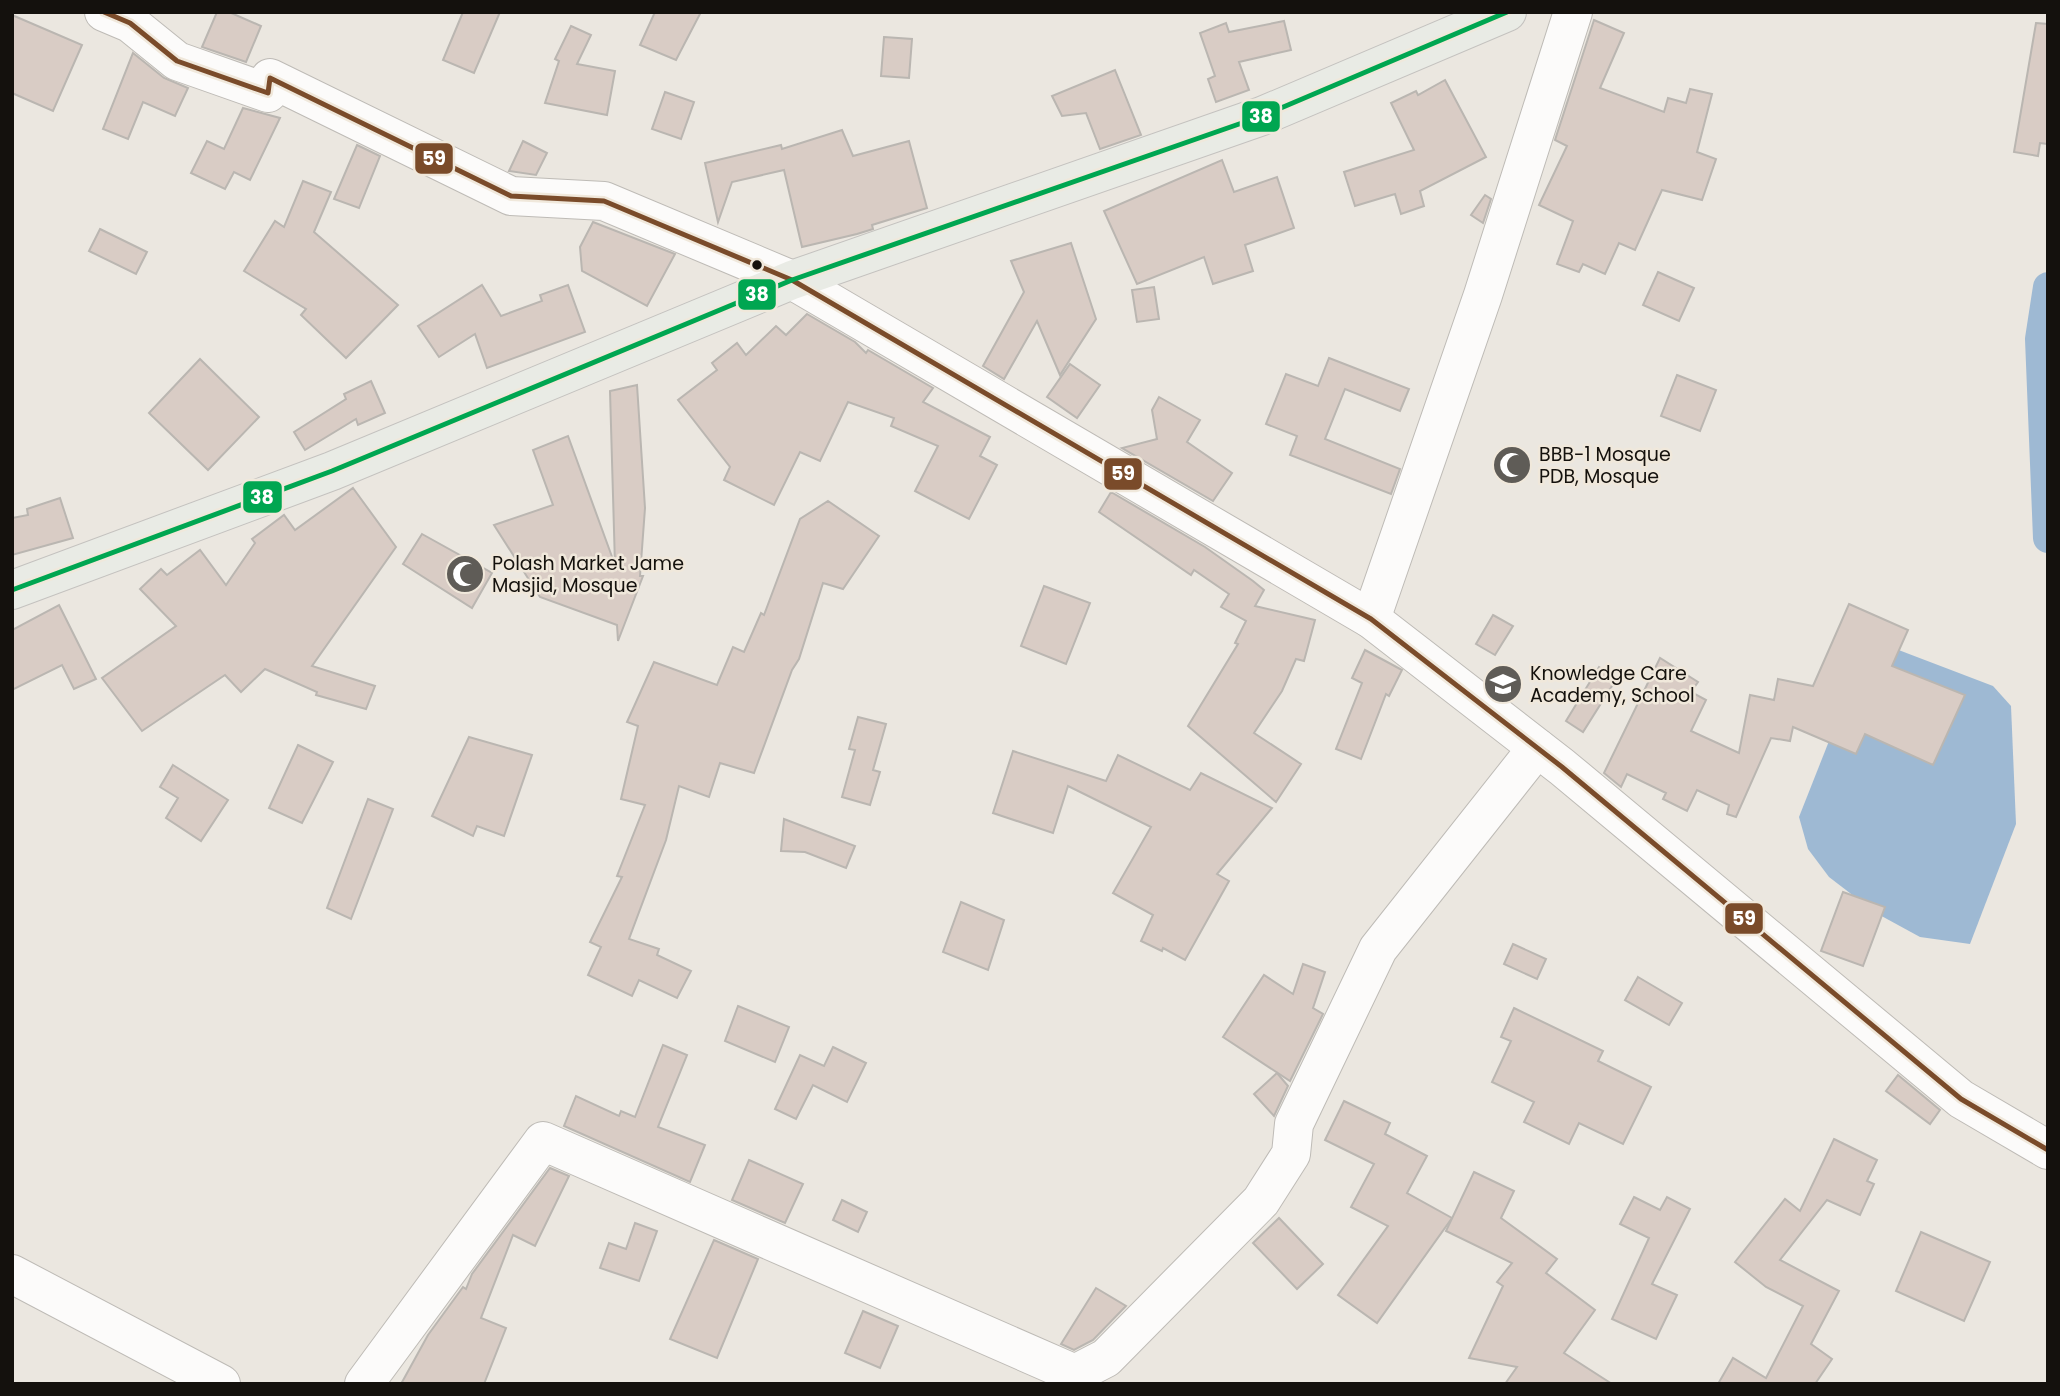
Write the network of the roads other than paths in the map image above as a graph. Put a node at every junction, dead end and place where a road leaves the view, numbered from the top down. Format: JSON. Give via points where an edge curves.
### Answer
{"nodes":[{"id":1,"x":104,"y":12,"type":"edge"},
{"id":2,"x":1507,"y":12,"type":"edge"},
{"id":3,"x":1573,"y":12,"type":"edge"},
{"id":4,"x":792,"y":280,"type":"junction"},
{"id":5,"x":12,"y":590,"type":"edge"},
{"id":6,"x":1371,"y":619,"type":"junction"},
{"id":7,"x":1537,"y":748,"type":"junction"},
{"id":8,"x":2048,"y":1150,"type":"edge"},
{"id":9,"x":12,"y":1274,"type":"edge"},
{"id":10,"x":214,"y":1382,"type":"edge"},
{"id":11,"x":364,"y":1384,"type":"edge"}],
"edges":[{"from":1,"to":4,"type":"street","via":[[130,23],[177,61],[268,93],[270,78],[511,196],[604,201]]},
{"from":2,"to":4,"type":"main road","via":[[1262,116]]},
{"from":3,"to":6,"type":"street","via":[[1483,295]]},
{"from":4,"to":5,"type":"main road","via":[[332,471]]},
{"from":4,"to":6,"type":"street"},
{"from":6,"to":7,"type":"street"},
{"from":7,"to":8,"type":"street","via":[[1961,1099]]},
{"from":7,"to":11,"type":"street","via":[[1378,949],[1294,1124],[1290,1154],[1261,1201],[1106,1358],[1074,1374],[543,1141]]},
{"from":9,"to":10,"type":"street"}]}
